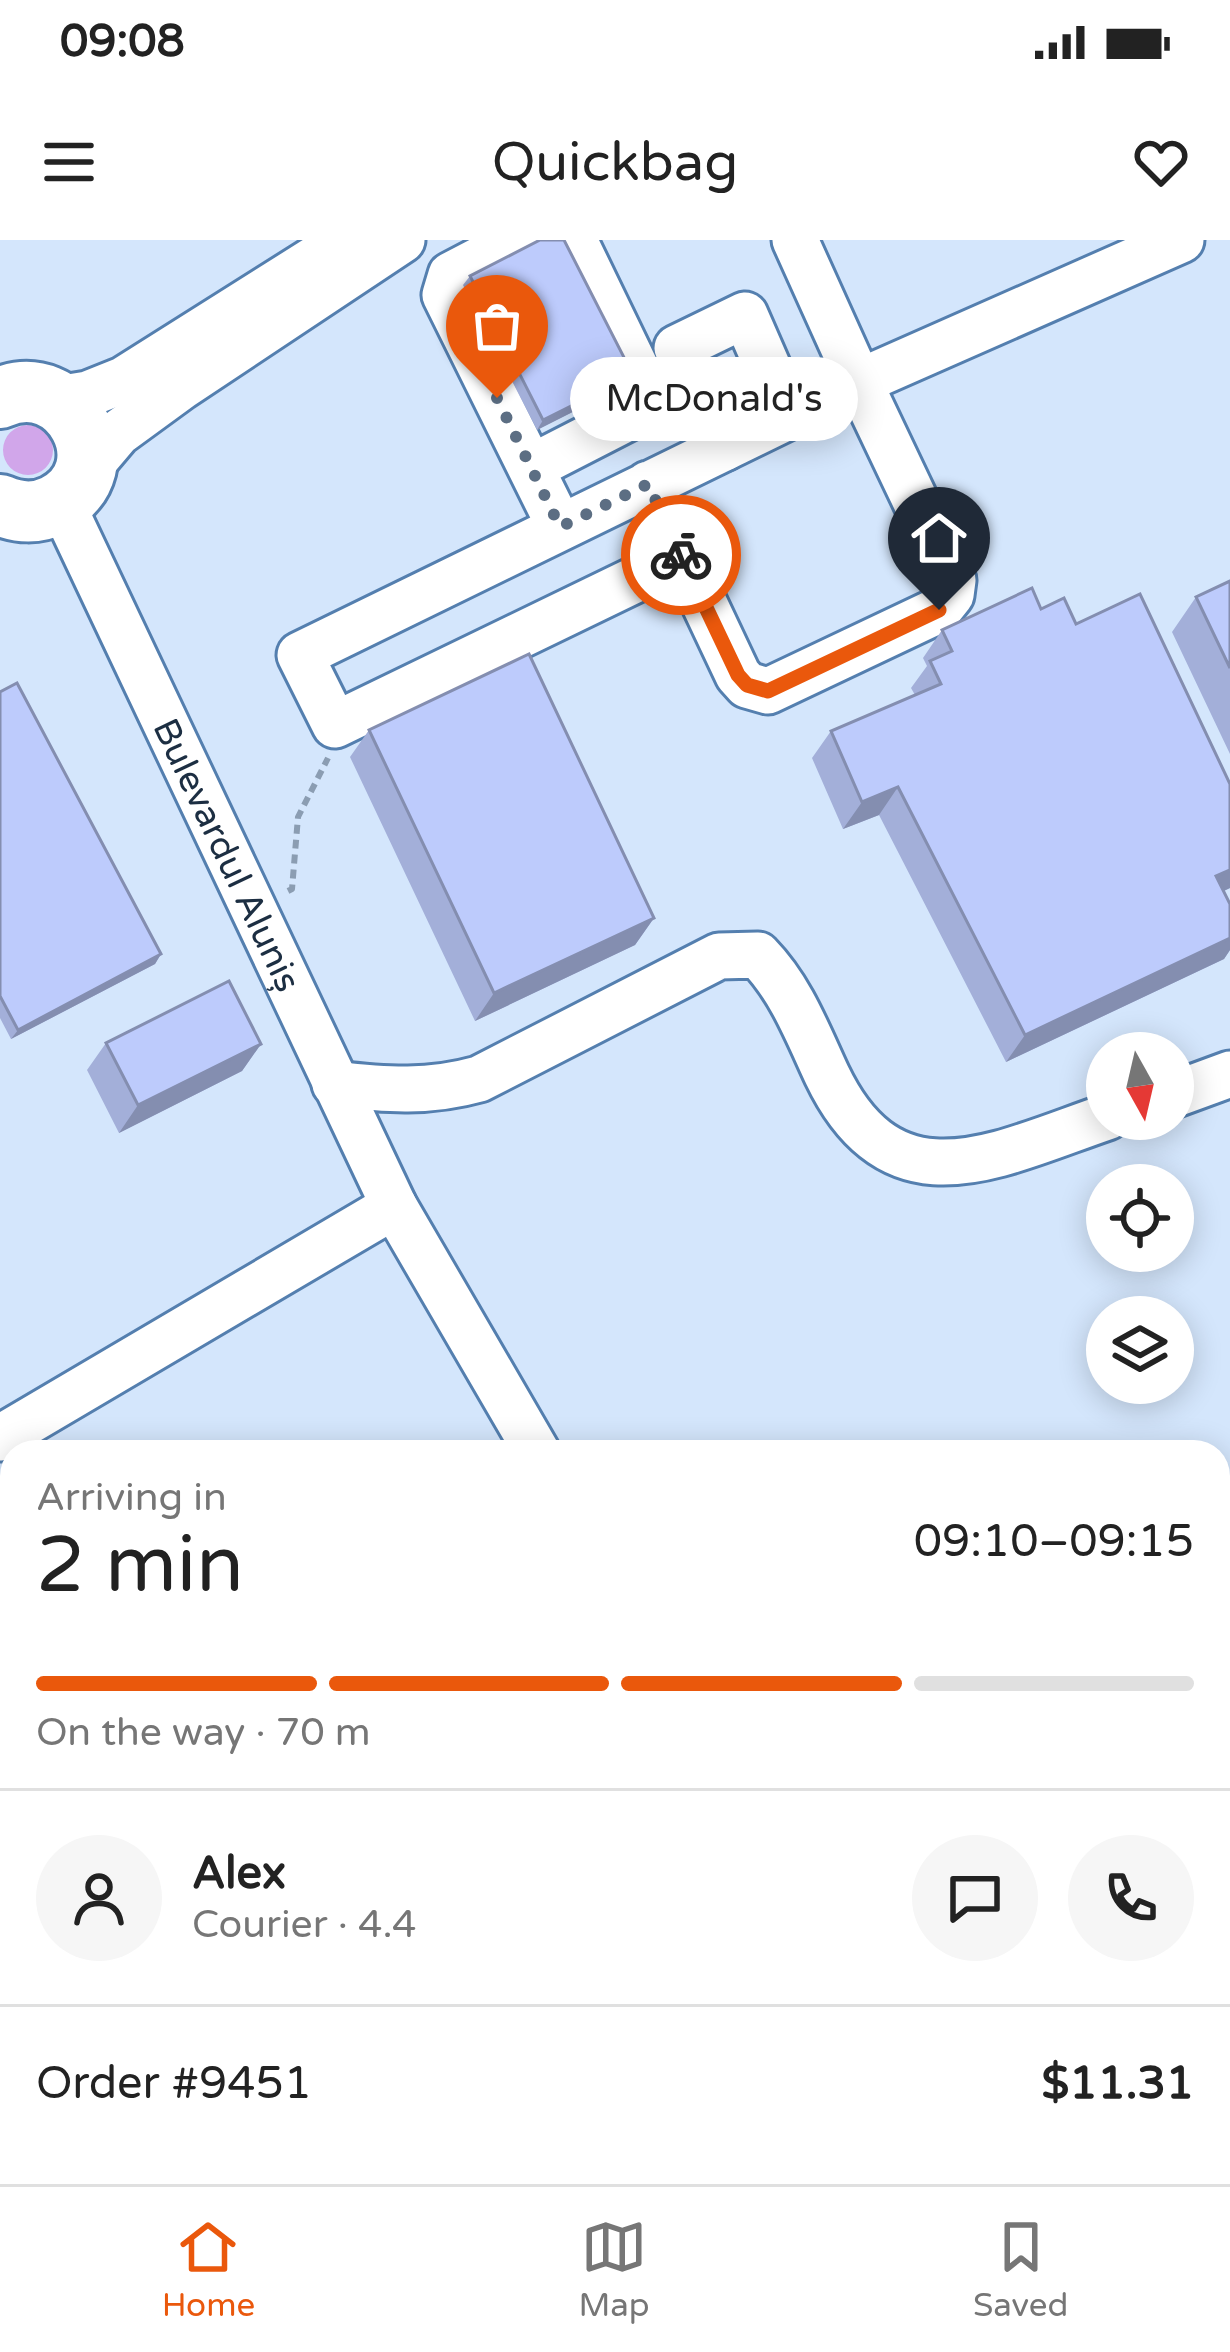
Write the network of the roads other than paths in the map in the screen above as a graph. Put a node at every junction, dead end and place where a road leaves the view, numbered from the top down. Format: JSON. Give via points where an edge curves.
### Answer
{"nodes":[{"id":1,"x":345,"y":240,"type":"edge"},
{"id":2,"x":402,"y":240,"type":"edge"},
{"id":3,"x":518,"y":240,"type":"edge"},
{"id":4,"x":574,"y":240,"type":"edge"},
{"id":5,"x":795,"y":240,"type":"edge"},
{"id":6,"x":1180,"y":240,"type":"edge"},
{"id":7,"x":860,"y":382,"type":"junction"},
{"id":8,"x":28,"y":399,"type":"edge"},
{"id":9,"x":789,"y":416,"type":"junction"},
{"id":10,"x":724,"y":448,"type":"junction"},
{"id":11,"x":532,"y":467,"type":"junction"},
{"id":12,"x":648,"y":484,"type":"junction"},
{"id":13,"x":30,"y":499,"type":"edge"},
{"id":14,"x":560,"y":527,"type":"junction"},
{"id":15,"x":682,"y":557,"type":"junction"},
{"id":16,"x":1230,"y":1074,"type":"edge"},
{"id":17,"x":335,"y":1084,"type":"junction"},
{"id":18,"x":1194,"y":1087,"type":"edge"},
{"id":19,"x":1086,"y":1124,"type":"edge"},
{"id":20,"x":394,"y":1206,"type":"junction"},
{"id":21,"x":13,"y":1440,"type":"edge"},
{"id":22,"x":530,"y":1440,"type":"edge"}],
"edges":[{"from":1,"to":8,"type":"street","via":[[124,380],[88,394]]},
{"from":2,"to":13,"type":"street"},
{"from":3,"to":11,"type":"street","via":[[451,274],[445,296]]},
{"from":4,"to":11,"type":"street","via":[[648,393],[645,409]]},
{"from":5,"to":7,"type":"street"},
{"from":6,"to":7,"type":"street"},
{"from":7,"to":9,"type":"street"},
{"from":7,"to":15,"type":"street","via":[[953,580],[939,610],[768,691],[738,675]]},
{"from":8,"to":13,"type":"main road","via":[[81,422],[88,455]]},
{"from":9,"to":10,"type":"street"},
{"from":9,"to":10,"type":"street","via":[[745,315],[676,347]]},
{"from":10,"to":12,"type":"street"},
{"from":11,"to":14,"type":"street"},
{"from":12,"to":14,"type":"street"},
{"from":12,"to":15,"type":"street"},
{"from":13,"to":17,"type":"street","name":"Bulevardul Aluniș","via":[[253,910]]},
{"from":14,"to":15,"type":"street","via":[[300,655],[335,725]]},
{"from":16,"to":18,"type":"street"},
{"from":17,"to":19,"type":"street","via":[[440,1090],[479,1079],[719,956],[758,955],[782,980],[841,1103],[881,1147],[928,1164],[985,1159]]},
{"from":17,"to":20,"type":"street","name":"Bulevardul Aluniș"},
{"from":20,"to":21,"type":"street"},
{"from":20,"to":22,"type":"street","name":"Bulevardul Aluniș"}]}
